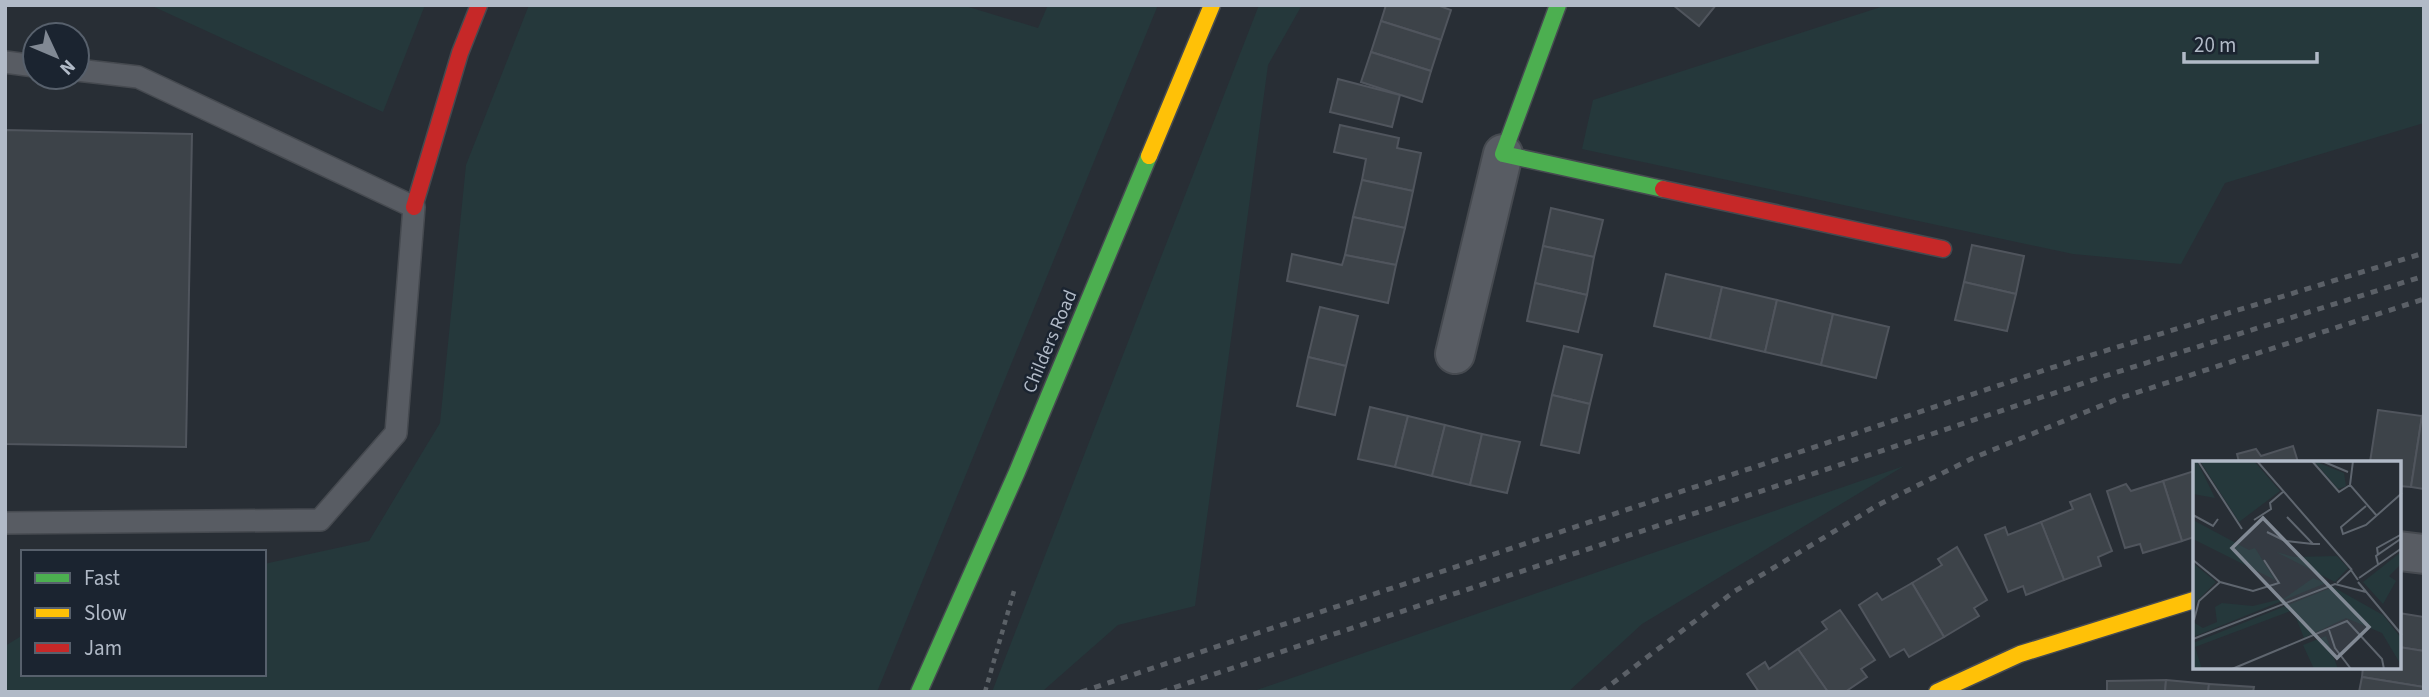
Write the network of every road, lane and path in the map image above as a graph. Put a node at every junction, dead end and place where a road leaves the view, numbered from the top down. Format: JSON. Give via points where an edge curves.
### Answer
{"nodes":[{"id":1,"x":480,"y":5,"type":"edge"},
{"id":2,"x":1212,"y":5,"type":"edge"},
{"id":3,"x":1558,"y":5,"type":"edge"},
{"id":4,"x":91,"y":72,"type":"edge"},
{"id":5,"x":1503,"y":154,"type":"junction"},
{"id":6,"x":414,"y":207,"type":"junction"},
{"id":7,"x":1943,"y":249,"type":"dead end"},
{"id":8,"x":1455,"y":354,"type":"dead end"},
{"id":9,"x":5,"y":523,"type":"edge"},
{"id":10,"x":2401,"y":551,"type":"edge"},
{"id":11,"x":2424,"y":554,"type":"edge"},
{"id":12,"x":2193,"y":600,"type":"edge"},
{"id":13,"x":919,"y":692,"type":"edge"},
{"id":14,"x":1937,"y":692,"type":"edge"}],
"edges":[{"from":1,"to":6,"type":"street","via":[[460,53]]},
{"from":2,"to":13,"type":"street","name":"Childers Road","via":[[1017,472]]},
{"from":3,"to":5,"type":"street"},
{"from":4,"to":6,"type":"lane","via":[[138,77]]},
{"from":5,"to":7,"type":"street"},
{"from":5,"to":8,"type":"street"},
{"from":6,"to":9,"type":"lane","via":[[396,433],[320,520]]},
{"from":10,"to":11,"type":"street"},
{"from":12,"to":14,"type":"street","via":[[2020,654]]}]}
